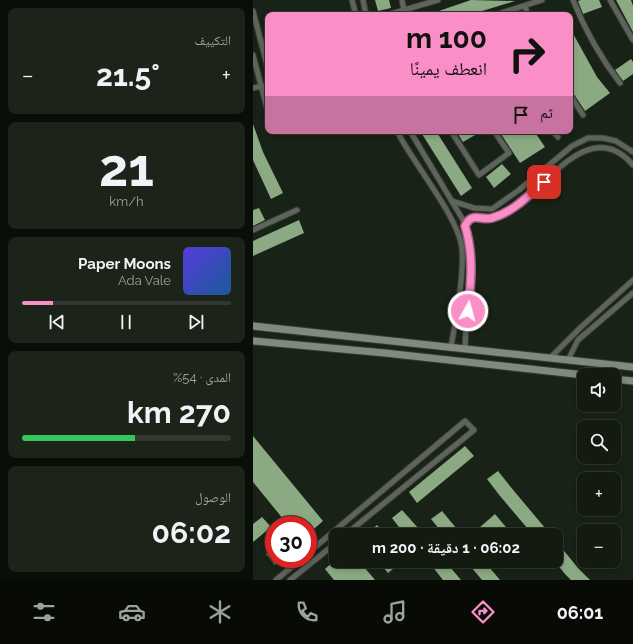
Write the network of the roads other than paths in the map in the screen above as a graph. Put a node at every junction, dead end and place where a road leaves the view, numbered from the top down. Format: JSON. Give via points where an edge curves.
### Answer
{"nodes":[{"id":1,"x":352,"y":0,"type":"edge"},
{"id":2,"x":363,"y":0,"type":"edge"},
{"id":3,"x":402,"y":0,"type":"edge"},
{"id":4,"x":438,"y":0,"type":"edge"},
{"id":5,"x":542,"y":0,"type":"edge"},
{"id":6,"x":573,"y":0,"type":"edge"},
{"id":7,"x":610,"y":0,"type":"edge"},
{"id":8,"x":525,"y":6,"type":"junction"},
{"id":9,"x":404,"y":10,"type":"junction"},
{"id":10,"x":253,"y":11,"type":"edge"},
{"id":11,"x":354,"y":12,"type":"edge"},
{"id":12,"x":366,"y":12,"type":"edge"},
{"id":13,"x":397,"y":12,"type":"edge"},
{"id":14,"x":505,"y":12,"type":"edge"},
{"id":15,"x":527,"y":12,"type":"edge"},
{"id":16,"x":633,"y":40,"type":"edge"},
{"id":17,"x":253,"y":55,"type":"edge"},
{"id":18,"x":265,"y":57,"type":"edge"},
{"id":19,"x":620,"y":83,"type":"dead end"},
{"id":20,"x":261,"y":86,"type":"junction"},
{"id":21,"x":253,"y":88,"type":"edge"},
{"id":22,"x":573,"y":100,"type":"edge"},
{"id":23,"x":265,"y":101,"type":"edge"},
{"id":24,"x":583,"y":115,"type":"dead end"},
{"id":25,"x":399,"y":134,"type":"edge"},
{"id":26,"x":412,"y":134,"type":"edge"},
{"id":27,"x":453,"y":134,"type":"edge"},
{"id":28,"x":496,"y":134,"type":"edge"},
{"id":29,"x":554,"y":134,"type":"edge"},
{"id":30,"x":557,"y":137,"type":"dead end"},
{"id":31,"x":633,"y":152,"type":"edge"},
{"id":32,"x":633,"y":165,"type":"edge"},
{"id":33,"x":452,"y":201,"type":"junction"},
{"id":34,"x":297,"y":210,"type":"dead end"},
{"id":35,"x":465,"y":226,"type":"junction"},
{"id":36,"x":253,"y":230,"type":"edge"},
{"id":37,"x":633,"y":280,"type":"edge"},
{"id":38,"x":633,"y":293,"type":"edge"},
{"id":39,"x":253,"y":326,"type":"edge"},
{"id":40,"x":253,"y":341,"type":"edge"},
{"id":41,"x":451,"y":346,"type":"junction"},
{"id":42,"x":465,"y":348,"type":"junction"},
{"id":43,"x":550,"y":358,"type":"junction"},
{"id":44,"x":568,"y":360,"type":"junction"},
{"id":45,"x":633,"y":367,"type":"edge"},
{"id":46,"x":577,"y":374,"type":"edge"},
{"id":47,"x":621,"y":380,"type":"edge"},
{"id":48,"x":633,"y":381,"type":"edge"},
{"id":49,"x":338,"y":528,"type":"edge"},
{"id":50,"x":354,"y":528,"type":"edge"},
{"id":51,"x":329,"y":535,"type":"edge"},
{"id":52,"x":317,"y":545,"type":"edge"},
{"id":53,"x":329,"y":549,"type":"edge"},
{"id":54,"x":290,"y":568,"type":"edge"},
{"id":55,"x":276,"y":580,"type":"edge"},
{"id":56,"x":290,"y":580,"type":"edge"}],
"edges":[{"from":1,"to":11,"type":"street"},
{"from":2,"to":12,"type":"street"},
{"from":3,"to":9,"type":"street"},
{"from":4,"to":9,"type":"street"},
{"from":5,"to":8,"type":"street"},
{"from":6,"to":19,"type":"street","via":[[601,58]]},
{"from":7,"to":16,"type":"street"},
{"from":8,"to":14,"type":"street"},
{"from":8,"to":15,"type":"street"},
{"from":9,"to":13,"type":"street"},
{"from":10,"to":18,"type":"street"},
{"from":17,"to":20,"type":"street"},
{"from":20,"to":21,"type":"street"},
{"from":20,"to":23,"type":"street"},
{"from":22,"to":24,"type":"street"},
{"from":25,"to":41,"type":"street","via":[[446,211],[462,249]]},
{"from":26,"to":33,"type":"street"},
{"from":27,"to":28,"type":"street","via":[[479,175],[509,154]]},
{"from":29,"to":30,"type":"street"},
{"from":31,"to":33,"type":"street","via":[[616,141],[588,138],[572,146],[492,209],[473,208]]},
{"from":32,"to":35,"type":"street","via":[[624,155],[608,149],[595,148],[580,152],[509,212],[491,219],[472,218]]},
{"from":33,"to":35,"type":"street"},
{"from":34,"to":36,"type":"street"},
{"from":35,"to":42,"type":"street","via":[[470,241],[472,280]]},
{"from":37,"to":43,"type":"street"},
{"from":38,"to":44,"type":"street","via":[[578,340]]},
{"from":39,"to":41,"type":"main road"},
{"from":40,"to":46,"type":"main road"},
{"from":41,"to":42,"type":"main road"},
{"from":42,"to":43,"type":"main road"},
{"from":43,"to":44,"type":"main road"},
{"from":44,"to":45,"type":"main road"},
{"from":47,"to":48,"type":"main road"},
{"from":49,"to":50,"type":"street","via":[[465,421],[474,430]]},
{"from":51,"to":52,"type":"street"},
{"from":53,"to":56,"type":"street"},
{"from":54,"to":55,"type":"street"}]}
